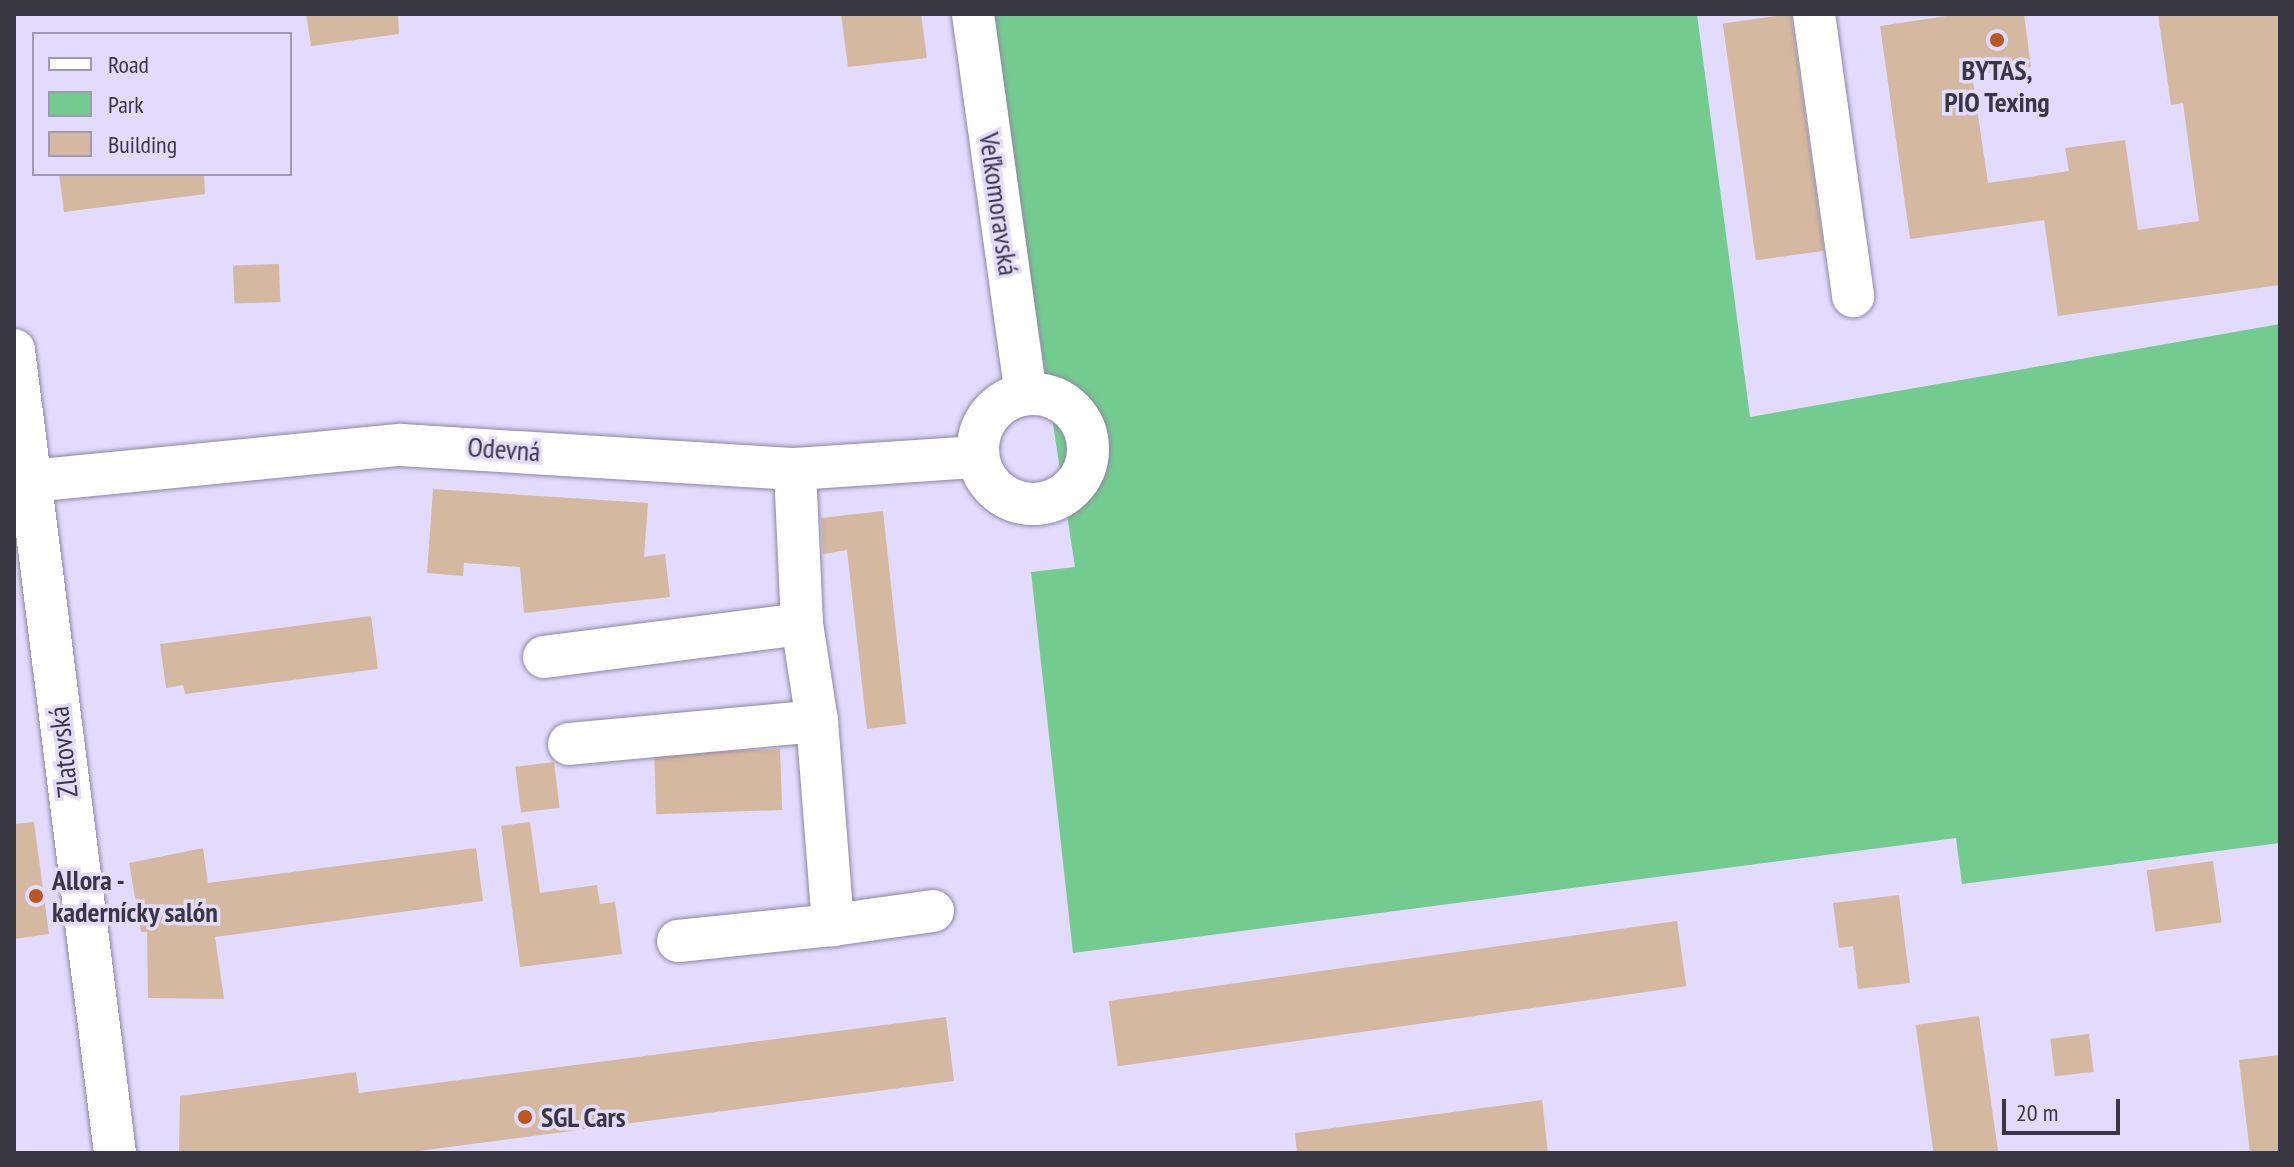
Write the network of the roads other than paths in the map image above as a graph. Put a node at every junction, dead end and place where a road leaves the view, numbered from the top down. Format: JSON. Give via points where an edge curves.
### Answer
{"nodes":[{"id":1,"x":973,"y":14,"type":"edge"},
{"id":2,"x":1814,"y":14,"type":"edge"},
{"id":3,"x":1853,"y":296,"type":"dead end"},
{"id":4,"x":14,"y":350,"type":"edge"},
{"id":5,"x":1026,"y":394,"type":"junction"},
{"id":6,"x":978,"y":457,"type":"junction"},
{"id":7,"x":795,"y":469,"type":"junction"},
{"id":8,"x":31,"y":481,"type":"junction"},
{"id":9,"x":802,"y":624,"type":"junction"},
{"id":10,"x":544,"y":657,"type":"dead end"},
{"id":11,"x":817,"y":721,"type":"junction"},
{"id":12,"x":569,"y":744,"type":"dead end"},
{"id":13,"x":933,"y":911,"type":"dead end"},
{"id":14,"x":833,"y":925,"type":"junction"},
{"id":15,"x":678,"y":941,"type":"dead end"},
{"id":16,"x":115,"y":1153,"type":"edge"}],
"edges":[{"from":1,"to":5,"type":"street","name":"Veľkomoravská"},
{"from":2,"to":3,"type":"street"},
{"from":4,"to":8,"type":"street","name":"Zlatovská"},
{"from":5,"to":6,"type":"street","via":[[1009,399],[984,423]]},
{"from":5,"to":6,"type":"street","via":[[1060,400],[1083,425],[1088,459],[1072,490],[1040,505],[1023,504],[993,488]]},
{"from":6,"to":7,"type":"street","name":"Odevná"},
{"from":7,"to":8,"type":"street","name":"Odevná","via":[[401,445]]},
{"from":7,"to":9,"type":"street"},
{"from":8,"to":16,"type":"street","name":"Zlatovská"},
{"from":9,"to":10,"type":"street"},
{"from":9,"to":11,"type":"street"},
{"from":11,"to":12,"type":"street"},
{"from":11,"to":14,"type":"street"},
{"from":13,"to":14,"type":"street"},
{"from":14,"to":15,"type":"street"}]}
